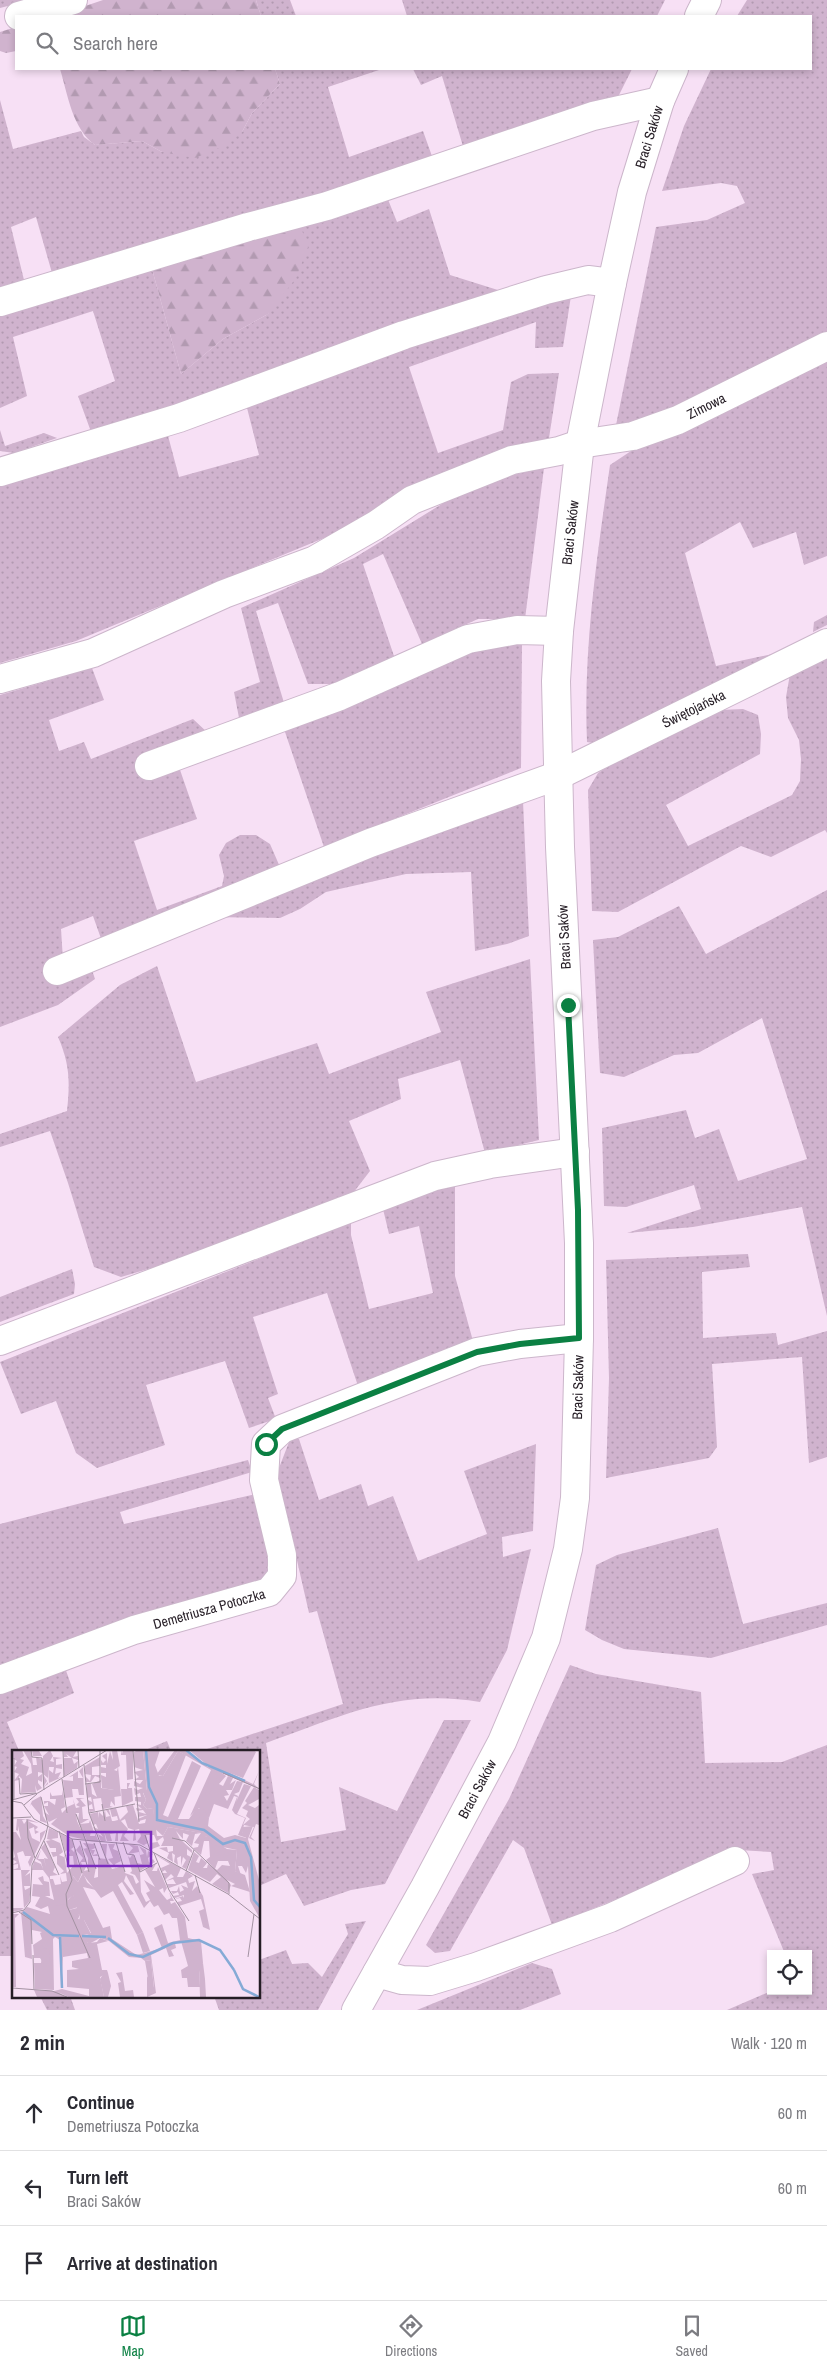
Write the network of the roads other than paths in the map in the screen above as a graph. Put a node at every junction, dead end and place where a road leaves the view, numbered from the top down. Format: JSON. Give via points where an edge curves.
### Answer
{"nodes":[{"id":1,"x":73,"y":0,"type":"edge"},
{"id":2,"x":707,"y":0,"type":"edge"},
{"id":3,"x":24,"y":15,"type":"edge"},
{"id":4,"x":700,"y":15,"type":"edge"},
{"id":5,"x":15,"y":18,"type":"edge"},
{"id":6,"x":0,"y":21,"type":"edge"},
{"id":7,"x":674,"y":70,"type":"edge"},
{"id":8,"x":660,"y":101,"type":"junction"},
{"id":9,"x":612,"y":283,"type":"junction"},
{"id":10,"x":0,"y":302,"type":"edge"},
{"id":11,"x":827,"y":346,"type":"edge"},
{"id":12,"x":580,"y":444,"type":"junction"},
{"id":13,"x":0,"y":472,"type":"edge"},
{"id":14,"x":559,"y":631,"type":"junction"},
{"id":15,"x":827,"y":643,"type":"edge"},
{"id":16,"x":0,"y":679,"type":"edge"},
{"id":17,"x":150,"y":766,"type":"dead end"},
{"id":18,"x":559,"y":775,"type":"junction"},
{"id":19,"x":57,"y":971,"type":"dead end"},
{"id":20,"x":575,"y":1152,"type":"junction"},
{"id":21,"x":579,"y":1338,"type":"junction"},
{"id":22,"x":0,"y":1341,"type":"edge"},
{"id":23,"x":0,"y":1680,"type":"edge"},
{"id":24,"x":735,"y":1861,"type":"dead end"},
{"id":25,"x":377,"y":1973,"type":"junction"},
{"id":26,"x":356,"y":2010,"type":"edge"}],
"edges":[{"from":1,"to":3,"type":"street"},
{"from":2,"to":4,"type":"street"},
{"from":5,"to":6,"type":"street"},
{"from":7,"to":8,"type":"street","name":"Braci Saków"},
{"from":8,"to":9,"type":"street","name":"Braci Saków","via":[[632,192]]},
{"from":8,"to":10,"type":"street","via":[[593,116],[328,206]]},
{"from":9,"to":12,"type":"street","name":"Braci Saków"},
{"from":9,"to":13,"type":"street","via":[[588,280],[546,290],[404,335],[179,418]]},
{"from":11,"to":12,"type":"street","name":"Zimowa","via":[[678,420],[633,436]]},
{"from":12,"to":14,"type":"street","name":"Braci Saków"},
{"from":12,"to":16,"type":"street","name":"Zimowa","via":[[512,460],[412,500],[315,560],[224,594],[93,652]]},
{"from":14,"to":17,"type":"street","via":[[517,630],[468,639],[340,696]]},
{"from":14,"to":18,"type":"street","name":"Braci Saków","via":[[556,681]]},
{"from":15,"to":18,"type":"street","name":"Świętojańska"},
{"from":18,"to":19,"type":"street","name":"Świętojańska","via":[[370,843]]},
{"from":18,"to":20,"type":"street","name":"Braci Saków"},
{"from":20,"to":21,"type":"street","name":"Braci Saków"},
{"from":20,"to":22,"type":"street","via":[[490,1164],[435,1176]]},
{"from":21,"to":23,"type":"street","name":"Demetriusza Potoczka","via":[[477,1352],[282,1429],[266,1444],[264,1480],[282,1554],[282,1576],[269,1592],[134,1630]]},
{"from":21,"to":25,"type":"street","name":"Braci Saków","via":[[574,1498],[568,1548],[546,1638],[502,1742]]},
{"from":24,"to":25,"type":"street","via":[[610,1918],[467,1970],[430,1981],[402,1980]]},
{"from":25,"to":26,"type":"street","name":"Braci Saków"}]}
